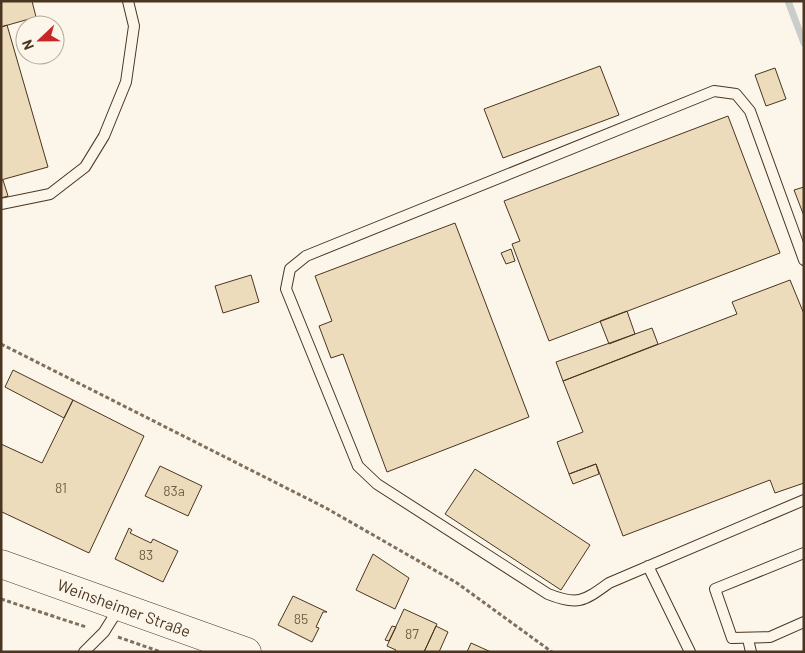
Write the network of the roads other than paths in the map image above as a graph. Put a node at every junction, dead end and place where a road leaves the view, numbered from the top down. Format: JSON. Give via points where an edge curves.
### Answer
{"nodes":[{"id":1,"x":128,"y":1,"type":"edge"},
{"id":2,"x":1,"y":204,"type":"edge"},
{"id":3,"x":804,"y":260,"type":"edge"},
{"id":4,"x":804,"y":500,"type":"edge"},
{"id":5,"x":804,"y":553,"type":"edge"},
{"id":6,"x":1,"y":564,"type":"edge"},
{"id":7,"x":648,"y":566,"type":"junction"},
{"id":8,"x":120,"y":607,"type":"junction"},
{"id":9,"x":804,"y":622,"type":"edge"},
{"id":10,"x":748,"y":639,"type":"junction"},
{"id":11,"x":84,"y":652,"type":"edge"},
{"id":12,"x":246,"y":652,"type":"edge"},
{"id":13,"x":690,"y":652,"type":"edge"},
{"id":14,"x":751,"y":652,"type":"edge"}],
"edges":[{"from":1,"to":2,"type":"lane","via":[[134,26],[126,82],[104,136],[85,167],[50,194]]},
{"from":3,"to":7,"type":"lane","via":[[750,111],[736,94],[714,91],[306,256],[290,269],[286,290],[358,466],[377,484],[548,594],[566,601],[587,599],[609,583]]},
{"from":4,"to":7,"type":"lane"},
{"from":5,"to":10,"type":"lane","via":[[715,589],[732,638]]},
{"from":6,"to":8,"type":"main road","name":"Weinsheimer Straße"},
{"from":7,"to":13,"type":"lane"},
{"from":8,"to":11,"type":"lane","via":[[104,632]]},
{"from":8,"to":12,"type":"main road","name":"Weinsheimer Straße"},
{"from":9,"to":10,"type":"lane","via":[[770,637]]},
{"from":10,"to":14,"type":"lane"}]}
